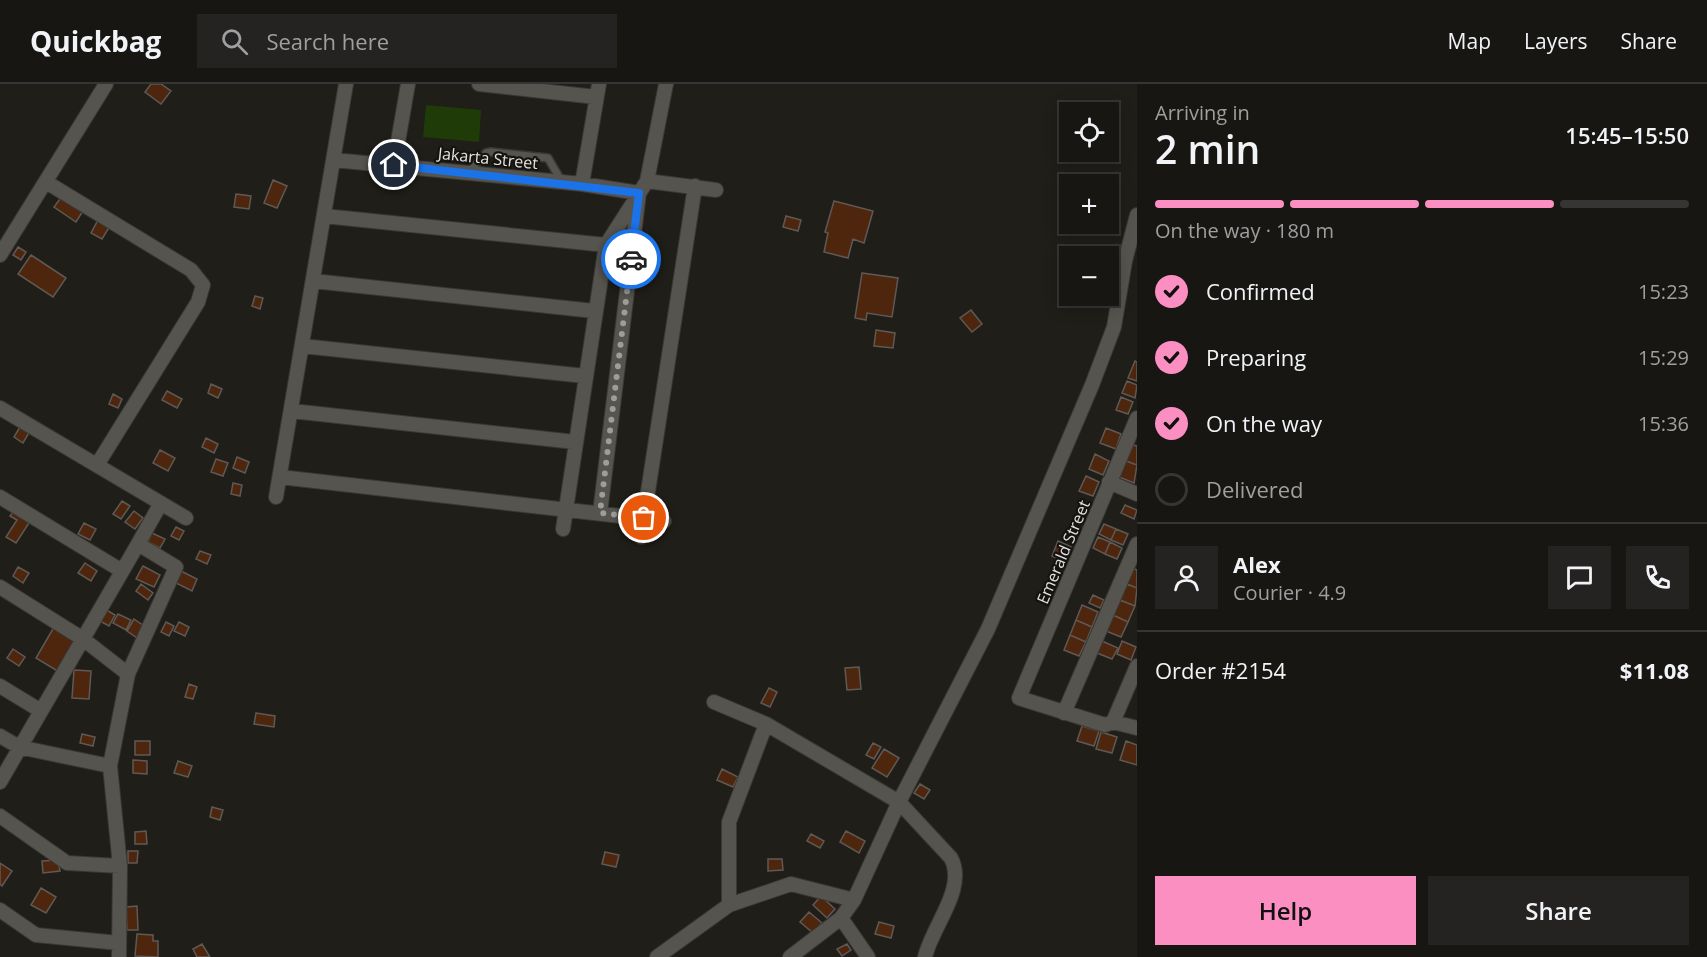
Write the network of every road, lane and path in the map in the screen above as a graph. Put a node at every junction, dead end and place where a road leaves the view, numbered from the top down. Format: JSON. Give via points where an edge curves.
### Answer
{"nodes":[{"id":1,"x":106,"y":84,"type":"edge"},
{"id":2,"x":346,"y":84,"type":"edge"},
{"id":3,"x":408,"y":84,"type":"edge"},
{"id":4,"x":479,"y":84,"type":"edge"},
{"id":5,"x":666,"y":84,"type":"edge"},
{"id":6,"x":597,"y":90,"type":"edge"},
{"id":7,"x":334,"y":160,"type":"junction"},
{"id":8,"x":394,"y":165,"type":"junction"},
{"id":9,"x":468,"y":173,"type":"junction"},
{"id":10,"x":647,"y":181,"type":"junction"},
{"id":11,"x":46,"y":182,"type":"junction"},
{"id":12,"x":562,"y":182,"type":"junction"},
{"id":13,"x":582,"y":184,"type":"junction"},
{"id":14,"x":694,"y":186,"type":"junction"},
{"id":15,"x":716,"y":190,"type":"dead end"},
{"id":16,"x":639,"y":193,"type":"junction"},
{"id":17,"x":1137,"y":215,"type":"edge"},
{"id":18,"x":324,"y":216,"type":"junction"},
{"id":19,"x":606,"y":245,"type":"junction"},
{"id":20,"x":0,"y":255,"type":"edge"},
{"id":21,"x":313,"y":281,"type":"junction"},
{"id":22,"x":594,"y":310,"type":"junction"},
{"id":23,"x":302,"y":346,"type":"junction"},
{"id":24,"x":585,"y":376,"type":"junction"},
{"id":25,"x":0,"y":408,"type":"edge"},
{"id":26,"x":292,"y":411,"type":"junction"},
{"id":27,"x":1137,"y":418,"type":"edge"},
{"id":28,"x":575,"y":442,"type":"junction"},
{"id":29,"x":97,"y":465,"type":"junction"},
{"id":30,"x":279,"y":477,"type":"junction"},
{"id":31,"x":1109,"y":483,"type":"junction"},
{"id":32,"x":1137,"y":494,"type":"edge"},
{"id":33,"x":0,"y":497,"type":"edge"},
{"id":34,"x":276,"y":497,"type":"dead end"},
{"id":35,"x":161,"y":503,"type":"junction"},
{"id":36,"x":565,"y":508,"type":"junction"},
{"id":37,"x":600,"y":513,"type":"junction"},
{"id":38,"x":186,"y":518,"type":"dead end"},
{"id":39,"x":644,"y":518,"type":"junction"},
{"id":40,"x":664,"y":521,"type":"dead end"},
{"id":41,"x":563,"y":529,"type":"dead end"},
{"id":42,"x":641,"y":537,"type":"dead end"},
{"id":43,"x":138,"y":544,"type":"junction"},
{"id":44,"x":1137,"y":544,"type":"edge"},
{"id":45,"x":122,"y":571,"type":"junction"},
{"id":46,"x":0,"y":587,"type":"edge"},
{"id":47,"x":83,"y":639,"type":"junction"},
{"id":48,"x":1137,"y":666,"type":"edge"},
{"id":49,"x":128,"y":674,"type":"junction"},
{"id":50,"x":0,"y":686,"type":"edge"},
{"id":51,"x":714,"y":702,"type":"dead end"},
{"id":52,"x":41,"y":711,"type":"junction"},
{"id":53,"x":1064,"y":713,"type":"junction"},
{"id":54,"x":1113,"y":722,"type":"junction"},
{"id":55,"x":766,"y":724,"type":"junction"},
{"id":56,"x":1137,"y":728,"type":"edge"},
{"id":57,"x":0,"y":736,"type":"edge"},
{"id":58,"x":19,"y":747,"type":"junction"},
{"id":59,"x":110,"y":766,"type":"junction"},
{"id":60,"x":0,"y":782,"type":"edge"},
{"id":61,"x":899,"y":802,"type":"junction"},
{"id":62,"x":0,"y":816,"type":"edge"},
{"id":63,"x":120,"y":866,"type":"junction"},
{"id":64,"x":854,"y":900,"type":"junction"},
{"id":65,"x":729,"y":905,"type":"junction"},
{"id":66,"x":0,"y":910,"type":"edge"},
{"id":67,"x":841,"y":918,"type":"junction"},
{"id":68,"x":119,"y":950,"type":"edge"},
{"id":69,"x":657,"y":957,"type":"edge"},
{"id":70,"x":790,"y":957,"type":"edge"},
{"id":71,"x":868,"y":957,"type":"edge"},
{"id":72,"x":925,"y":957,"type":"edge"}],
"edges":[{"from":1,"to":11,"type":"street"},
{"from":2,"to":7,"type":"street"},
{"from":3,"to":8,"type":"street"},
{"from":4,"to":6,"type":"street"},
{"from":5,"to":10,"type":"street"},
{"from":6,"to":13,"type":"street"},
{"from":7,"to":8,"type":"street","name":"Jakarta Street"},
{"from":7,"to":18,"type":"street"},
{"from":8,"to":9,"type":"street","name":"Jakarta Street"},
{"from":9,"to":12,"type":"street","name":"Jakarta Street"},
{"from":9,"to":12,"type":"lane","via":[[491,152],[548,158]]},
{"from":10,"to":14,"type":"street"},
{"from":10,"to":16,"type":"street"},
{"from":11,"to":20,"type":"street"},
{"from":11,"to":29,"type":"street","via":[[191,270],[202,285],[198,302]]},
{"from":12,"to":13,"type":"street","name":"Jakarta Street"},
{"from":13,"to":16,"type":"street","name":"Jakarta Street"},
{"from":14,"to":15,"type":"street"},
{"from":14,"to":39,"type":"street"},
{"from":16,"to":19,"type":"street"},
{"from":16,"to":37,"type":"street"},
{"from":17,"to":61,"type":"street","via":[[1114,327],[1092,386],[988,629]]},
{"from":18,"to":19,"type":"street"},
{"from":18,"to":21,"type":"street"},
{"from":19,"to":22,"type":"street"},
{"from":21,"to":22,"type":"street"},
{"from":21,"to":23,"type":"street"},
{"from":22,"to":24,"type":"street"},
{"from":23,"to":24,"type":"street"},
{"from":23,"to":26,"type":"street"},
{"from":24,"to":28,"type":"street"},
{"from":25,"to":29,"type":"street"},
{"from":26,"to":28,"type":"street"},
{"from":26,"to":30,"type":"street"},
{"from":27,"to":31,"type":"street","name":"Emerald Street"},
{"from":28,"to":36,"type":"street"},
{"from":29,"to":35,"type":"street"},
{"from":30,"to":34,"type":"street"},
{"from":30,"to":36,"type":"street"},
{"from":31,"to":32,"type":"street"},
{"from":31,"to":53,"type":"street","name":"Emerald Street","via":[[1019,698]]},
{"from":33,"to":45,"type":"street"},
{"from":35,"to":38,"type":"street"},
{"from":35,"to":43,"type":"street"},
{"from":36,"to":37,"type":"street"},
{"from":36,"to":41,"type":"street"},
{"from":37,"to":39,"type":"street"},
{"from":39,"to":40,"type":"street"},
{"from":39,"to":42,"type":"street"},
{"from":43,"to":45,"type":"street"},
{"from":43,"to":49,"type":"street","via":[[176,567]]},
{"from":44,"to":53,"type":"street"},
{"from":45,"to":47,"type":"street"},
{"from":46,"to":47,"type":"street"},
{"from":47,"to":49,"type":"street"},
{"from":47,"to":52,"type":"street"},
{"from":48,"to":54,"type":"street"},
{"from":49,"to":59,"type":"street"},
{"from":50,"to":52,"type":"street"},
{"from":51,"to":55,"type":"street"},
{"from":52,"to":58,"type":"street"},
{"from":53,"to":54,"type":"street","via":[[1105,725]]},
{"from":54,"to":56,"type":"street"},
{"from":55,"to":61,"type":"street"},
{"from":55,"to":65,"type":"street","via":[[729,822]]},
{"from":57,"to":58,"type":"street"},
{"from":58,"to":59,"type":"street"},
{"from":58,"to":60,"type":"street"},
{"from":59,"to":63,"type":"street"},
{"from":61,"to":64,"type":"street"},
{"from":61,"to":72,"type":"street","via":[[956,867],[956,882]]},
{"from":62,"to":63,"type":"street","via":[[67,863]]},
{"from":63,"to":68,"type":"street"},
{"from":64,"to":65,"type":"street","via":[[791,884]]},
{"from":64,"to":67,"type":"street"},
{"from":65,"to":69,"type":"street"},
{"from":66,"to":68,"type":"street","via":[[36,935]]},
{"from":67,"to":70,"type":"street"},
{"from":67,"to":71,"type":"street"}]}
